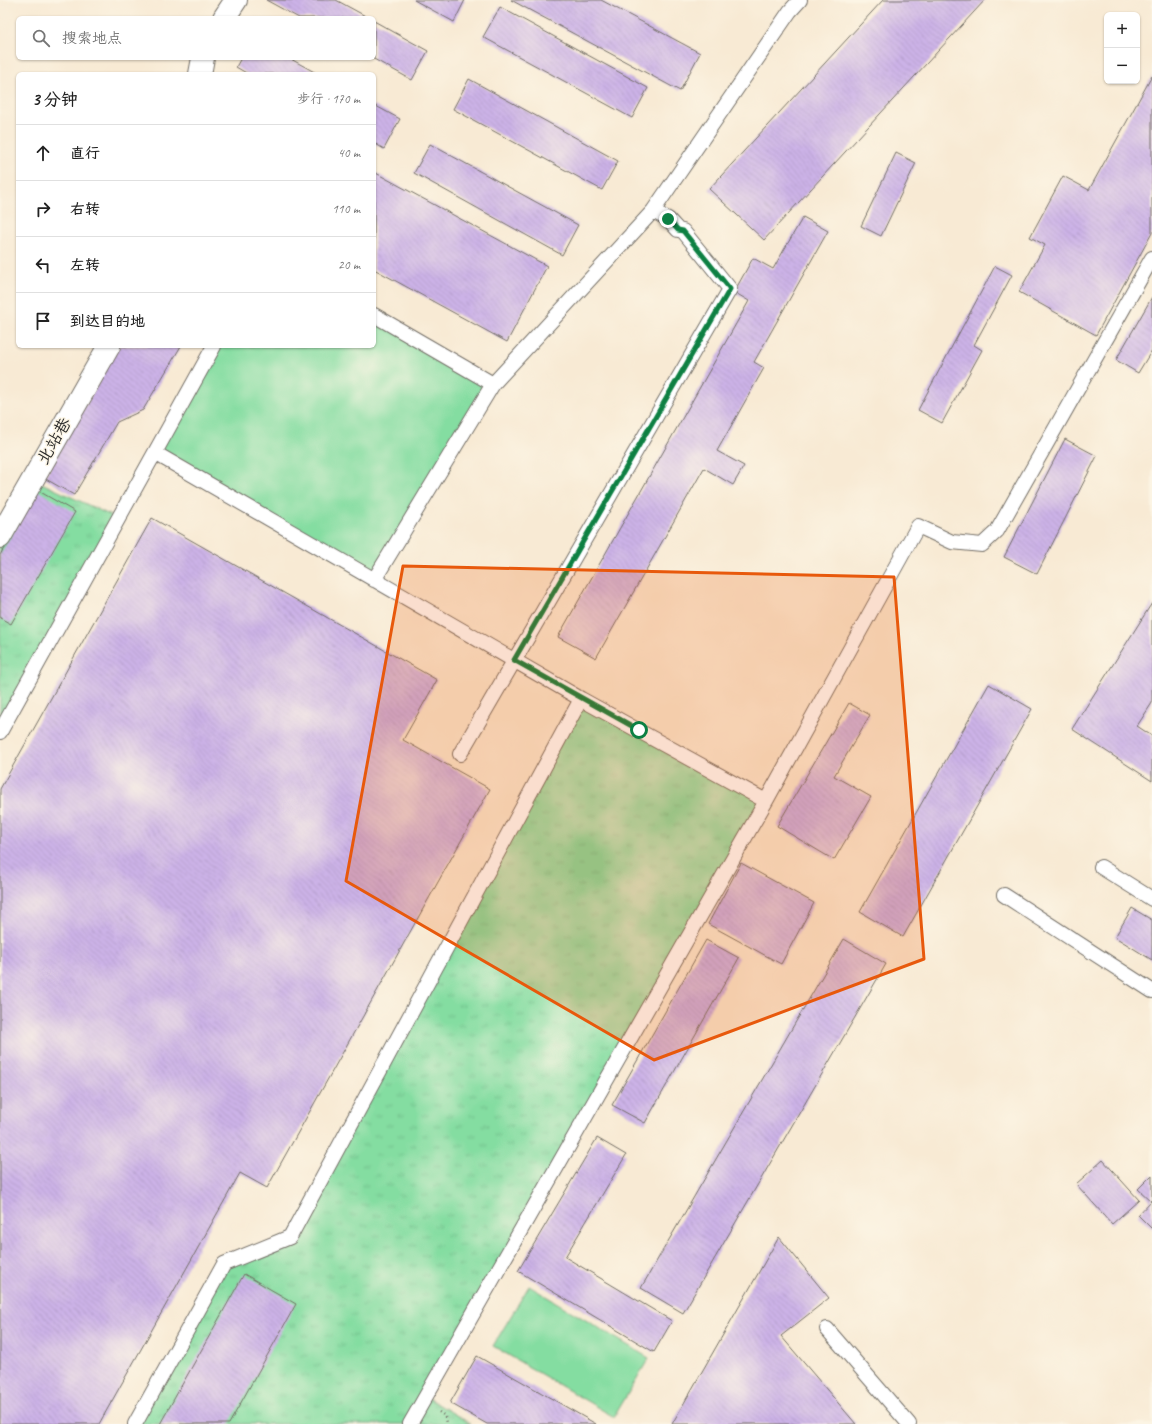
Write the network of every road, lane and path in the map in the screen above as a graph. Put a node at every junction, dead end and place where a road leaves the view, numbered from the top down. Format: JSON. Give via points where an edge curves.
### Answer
{"nodes":[{"id":1,"x":236,"y":0,"type":"edge"},
{"id":2,"x":800,"y":0,"type":"edge"},
{"id":3,"x":225,"y":16,"type":"edge"},
{"id":4,"x":203,"y":60,"type":"edge"},
{"id":5,"x":200,"y":72,"type":"edge"},
{"id":6,"x":653,"y":211,"type":"junction"},
{"id":7,"x":1152,"y":258,"type":"edge"},
{"id":8,"x":376,"y":316,"type":"edge"},
{"id":9,"x":108,"y":348,"type":"edge"},
{"id":10,"x":213,"y":348,"type":"edge"},
{"id":11,"x":493,"y":384,"type":"junction"},
{"id":12,"x":155,"y":453,"type":"junction"},
{"id":13,"x":0,"y":536,"type":"edge"},
{"id":14,"x":374,"y":580,"type":"junction"},
{"id":15,"x":514,"y":660,"type":"junction"},
{"id":16,"x":581,"y":699,"type":"junction"},
{"id":17,"x":0,"y":732,"type":"edge"},
{"id":18,"x":460,"y":754,"type":"dead end"},
{"id":19,"x":766,"y":801,"type":"junction"},
{"id":20,"x":1101,"y":867,"type":"dead end"},
{"id":21,"x":1004,"y":895,"type":"dead end"},
{"id":22,"x":1152,"y":898,"type":"edge"},
{"id":23,"x":1152,"y":991,"type":"edge"},
{"id":24,"x":827,"y":1329,"type":"dead end"},
{"id":25,"x":134,"y":1424,"type":"edge"},
{"id":26,"x":410,"y":1424,"type":"edge"},
{"id":27,"x":909,"y":1424,"type":"edge"}],
"edges":[{"from":1,"to":3,"type":"street"},
{"from":2,"to":6,"type":"lane"},
{"from":4,"to":5,"type":"street"},
{"from":6,"to":11,"type":"lane"},
{"from":6,"to":15,"type":"lane","via":[[683,231],[730,289]]},
{"from":7,"to":19,"type":"lane","via":[[997,531],[982,545],[952,542],[918,526]]},
{"from":8,"to":11,"type":"lane"},
{"from":9,"to":13,"type":"street","name":"北站巷"},
{"from":10,"to":12,"type":"lane"},
{"from":11,"to":14,"type":"lane"},
{"from":12,"to":14,"type":"lane"},
{"from":12,"to":17,"type":"lane"},
{"from":14,"to":15,"type":"lane"},
{"from":15,"to":16,"type":"lane"},
{"from":15,"to":18,"type":"lane"},
{"from":16,"to":19,"type":"lane"},
{"from":16,"to":25,"type":"lane","via":[[290,1237],[224,1264]]},
{"from":19,"to":26,"type":"lane"},
{"from":20,"to":22,"type":"lane"},
{"from":21,"to":23,"type":"lane"},
{"from":24,"to":27,"type":"lane"}]}
